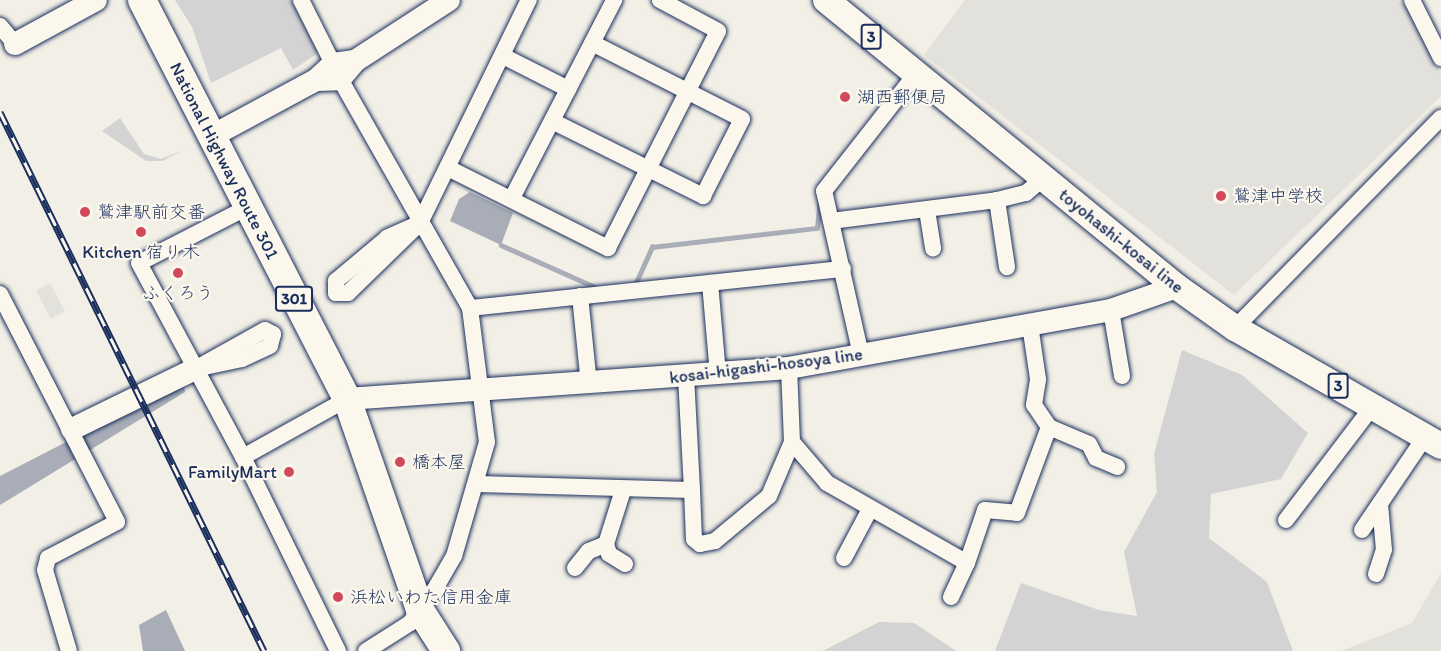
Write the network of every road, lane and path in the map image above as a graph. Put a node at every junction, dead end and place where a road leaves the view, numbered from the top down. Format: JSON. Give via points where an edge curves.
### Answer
{"nodes":[{"id":1,"x":96,"y":0,"type":"edge"},
{"id":2,"x":142,"y":0,"type":"edge"},
{"id":3,"x":301,"y":0,"type":"edge"},
{"id":4,"x":449,"y":0,"type":"edge"},
{"id":5,"x":529,"y":0,"type":"edge"},
{"id":6,"x":614,"y":0,"type":"edge"},
{"id":7,"x":660,"y":0,"type":"edge"},
{"id":8,"x":1412,"y":0,"type":"edge"},
{"id":9,"x":839,"y":4,"type":"edge"},
{"id":10,"x":0,"y":26,"type":"edge"},
{"id":11,"x":592,"y":43,"type":"junction"},
{"id":12,"x":15,"y":44,"type":"joint"},
{"id":13,"x":505,"y":57,"type":"junction"},
{"id":14,"x":1441,"y":58,"type":"edge"},
{"id":15,"x":343,"y":68,"type":"junction"},
{"id":16,"x":915,"y":75,"type":"junction"},
{"id":17,"x":568,"y":89,"type":"junction"},
{"id":18,"x":688,"y":93,"type":"junction"},
{"id":19,"x":1441,"y":118,"type":"edge"},
{"id":20,"x":552,"y":121,"type":"junction"},
{"id":21,"x":212,"y":136,"type":"junction"},
{"id":22,"x":450,"y":169,"type":"junction"},
{"id":23,"x":646,"y":169,"type":"junction"},
{"id":24,"x":1043,"y":178,"type":"junction"},
{"id":25,"x":513,"y":198,"type":"junction"},
{"id":26,"x":997,"y":200,"type":"junction"},
{"id":27,"x":246,"y":208,"type":"junction"},
{"id":28,"x":927,"y":210,"type":"junction"},
{"id":29,"x":831,"y":221,"type":"junction"},
{"id":30,"x":420,"y":223,"type":"junction"},
{"id":31,"x":933,"y":249,"type":"dead end"},
{"id":32,"x":1007,"y":267,"type":"dead end"},
{"id":33,"x":843,"y":269,"type":"junction"},
{"id":34,"x":710,"y":282,"type":"junction"},
{"id":35,"x":1177,"y":287,"type":"junction"},
{"id":36,"x":0,"y":294,"type":"edge"},
{"id":37,"x":580,"y":296,"type":"junction"},
{"id":38,"x":470,"y":308,"type":"junction"},
{"id":39,"x":1111,"y":310,"type":"junction"},
{"id":40,"x":1030,"y":325,"type":"junction"},
{"id":41,"x":1234,"y":328,"type":"junction"},
{"id":42,"x":861,"y":355,"type":"junction"},
{"id":43,"x":789,"y":368,"type":"junction"},
{"id":44,"x":195,"y":369,"type":"junction"},
{"id":45,"x":718,"y":374,"type":"junction"},
{"id":46,"x":1122,"y":376,"type":"dead end"},
{"id":47,"x":686,"y":377,"type":"junction"},
{"id":48,"x":589,"y":386,"type":"junction"},
{"id":49,"x":479,"y":393,"type":"junction"},
{"id":50,"x":347,"y":399,"type":"junction"},
{"id":51,"x":1373,"y":406,"type":"junction"},
{"id":52,"x":1048,"y":427,"type":"junction"},
{"id":53,"x":72,"y":429,"type":"junction"},
{"id":54,"x":1433,"y":441,"type":"edge"},
{"id":55,"x":792,"y":442,"type":"junction"},
{"id":56,"x":243,"y":457,"type":"junction"},
{"id":57,"x":1117,"y":467,"type":"dead end"},
{"id":58,"x":477,"y":484,"type":"junction"},
{"id":59,"x":623,"y":490,"type":"junction"},
{"id":60,"x":692,"y":490,"type":"junction"},
{"id":61,"x":1380,"y":504,"type":"junction"},
{"id":62,"x":870,"y":509,"type":"junction"},
{"id":63,"x":1286,"y":520,"type":"dead end"},
{"id":64,"x":1362,"y":530,"type":"dead end"},
{"id":65,"x":606,"y":544,"type":"junction"},
{"id":66,"x":844,"y":558,"type":"dead end"},
{"id":67,"x":967,"y":563,"type":"junction"},
{"id":68,"x":625,"y":564,"type":"dead end"},
{"id":69,"x":574,"y":568,"type":"dead end"},
{"id":70,"x":1376,"y":574,"type":"dead end"},
{"id":71,"x":951,"y":597,"type":"dead end"},
{"id":72,"x":420,"y":610,"type":"junction"},
{"id":73,"x":69,"y":651,"type":"edge"},
{"id":74,"x":338,"y":651,"type":"edge"},
{"id":75,"x":366,"y":651,"type":"edge"},
{"id":76,"x":446,"y":651,"type":"edge"}],
"edges":[{"from":1,"to":12,"type":"main road"},
{"from":2,"to":21,"type":"highway","name":"National Highway Route 301","number":"301"},
{"from":3,"to":15,"type":"street"},
{"from":4,"to":15,"type":"main road"},
{"from":5,"to":13,"type":"street"},
{"from":6,"to":11,"type":"street"},
{"from":7,"to":18,"type":"street","via":[[718,31]]},
{"from":8,"to":14,"type":"street"},
{"from":9,"to":16,"type":"main road","name":"toyohashi-kosai line","number":"3"},
{"from":10,"to":12,"type":"street"},
{"from":11,"to":17,"type":"street"},
{"from":11,"to":18,"type":"street"},
{"from":13,"to":17,"type":"street"},
{"from":13,"to":22,"type":"street"},
{"from":15,"to":21,"type":"main road"},
{"from":15,"to":30,"type":"street"},
{"from":16,"to":24,"type":"main road","name":"toyohashi-kosai line","number":"3"},
{"from":16,"to":29,"type":"street","via":[[826,185]]},
{"from":17,"to":20,"type":"street"},
{"from":18,"to":23,"type":"street"},
{"from":18,"to":23,"type":"street","via":[[742,119],[703,196]]},
{"from":19,"to":41,"type":"street"},
{"from":20,"to":23,"type":"street"},
{"from":20,"to":25,"type":"street"},
{"from":21,"to":27,"type":"highway","name":"National Highway Route 301","number":"301"},
{"from":22,"to":25,"type":"street"},
{"from":22,"to":30,"type":"street"},
{"from":23,"to":25,"type":"street","via":[[608,248]]},
{"from":24,"to":26,"type":"street","via":[[1026,193]]},
{"from":24,"to":35,"type":"main road","name":"toyohashi-kosai line","number":"3"},
{"from":26,"to":28,"type":"street"},
{"from":26,"to":32,"type":"street"},
{"from":27,"to":44,"type":"street","via":[[139,263]]},
{"from":27,"to":50,"type":"highway","name":"National Highway Route 301","number":"301"},
{"from":28,"to":29,"type":"street"},
{"from":28,"to":31,"type":"street"},
{"from":29,"to":33,"type":"street"},
{"from":30,"to":30,"type":"street","via":[[348,292],[336,293],[336,281],[378,245]]},
{"from":30,"to":38,"type":"street"},
{"from":33,"to":34,"type":"street"},
{"from":33,"to":42,"type":"street"},
{"from":34,"to":37,"type":"street"},
{"from":34,"to":45,"type":"street"},
{"from":35,"to":39,"type":"main road","name":"kosai-higashi-hosoya line"},
{"from":35,"to":41,"type":"main road","name":"toyohashi-kosai line","number":"3"},
{"from":36,"to":53,"type":"street"},
{"from":37,"to":38,"type":"street"},
{"from":37,"to":48,"type":"street"},
{"from":38,"to":49,"type":"street"},
{"from":39,"to":40,"type":"main road","name":"kosai-higashi-hosoya line"},
{"from":39,"to":46,"type":"street"},
{"from":40,"to":42,"type":"main road","name":"kosai-higashi-hosoya line"},
{"from":40,"to":52,"type":"street","via":[[1038,379],[1034,405]]},
{"from":41,"to":51,"type":"main road","name":"toyohashi-kosai line","number":"3"},
{"from":42,"to":43,"type":"main road","name":"kosai-higashi-hosoya line"},
{"from":43,"to":45,"type":"main road","name":"kosai-higashi-hosoya line"},
{"from":43,"to":55,"type":"street"},
{"from":44,"to":53,"type":"main road"},
{"from":44,"to":56,"type":"street"},
{"from":45,"to":47,"type":"main road","name":"kosai-higashi-hosoya line"},
{"from":47,"to":48,"type":"main road","name":"kosai-higashi-hosoya line"},
{"from":47,"to":60,"type":"street"},
{"from":48,"to":49,"type":"main road","name":"kosai-higashi-hosoya line"},
{"from":49,"to":50,"type":"main road","name":"kosai-higashi-hosoya line"},
{"from":49,"to":58,"type":"street","via":[[488,442]]},
{"from":50,"to":56,"type":"street"},
{"from":50,"to":72,"type":"highway","name":"National Highway Route 301","number":"301"},
{"from":51,"to":54,"type":"main road","name":"toyohashi-kosai line","number":"3"},
{"from":51,"to":63,"type":"street"},
{"from":52,"to":57,"type":"street","via":[[1089,444],[1096,458]]},
{"from":52,"to":67,"type":"street","via":[[1017,513],[985,510]]},
{"from":53,"to":73,"type":"street","via":[[117,522],[48,558],[45,570]]},
{"from":54,"to":61,"type":"street"},
{"from":55,"to":60,"type":"street","via":[[769,496],[715,541],[694,539]]},
{"from":55,"to":62,"type":"street","via":[[827,483]]},
{"from":56,"to":74,"type":"street"},
{"from":58,"to":59,"type":"street"},
{"from":58,"to":72,"type":"street","via":[[454,556]]},
{"from":59,"to":60,"type":"street"},
{"from":59,"to":65,"type":"street"},
{"from":61,"to":64,"type":"street"},
{"from":61,"to":70,"type":"street","via":[[1384,550]]},
{"from":62,"to":66,"type":"street"},
{"from":62,"to":67,"type":"street"},
{"from":65,"to":68,"type":"street","via":[[609,554]]},
{"from":65,"to":69,"type":"street","via":[[589,551]]},
{"from":67,"to":71,"type":"street"},
{"from":72,"to":75,"type":"street"},
{"from":72,"to":76,"type":"highway","name":"National Highway Route 301","number":"301"}]}
